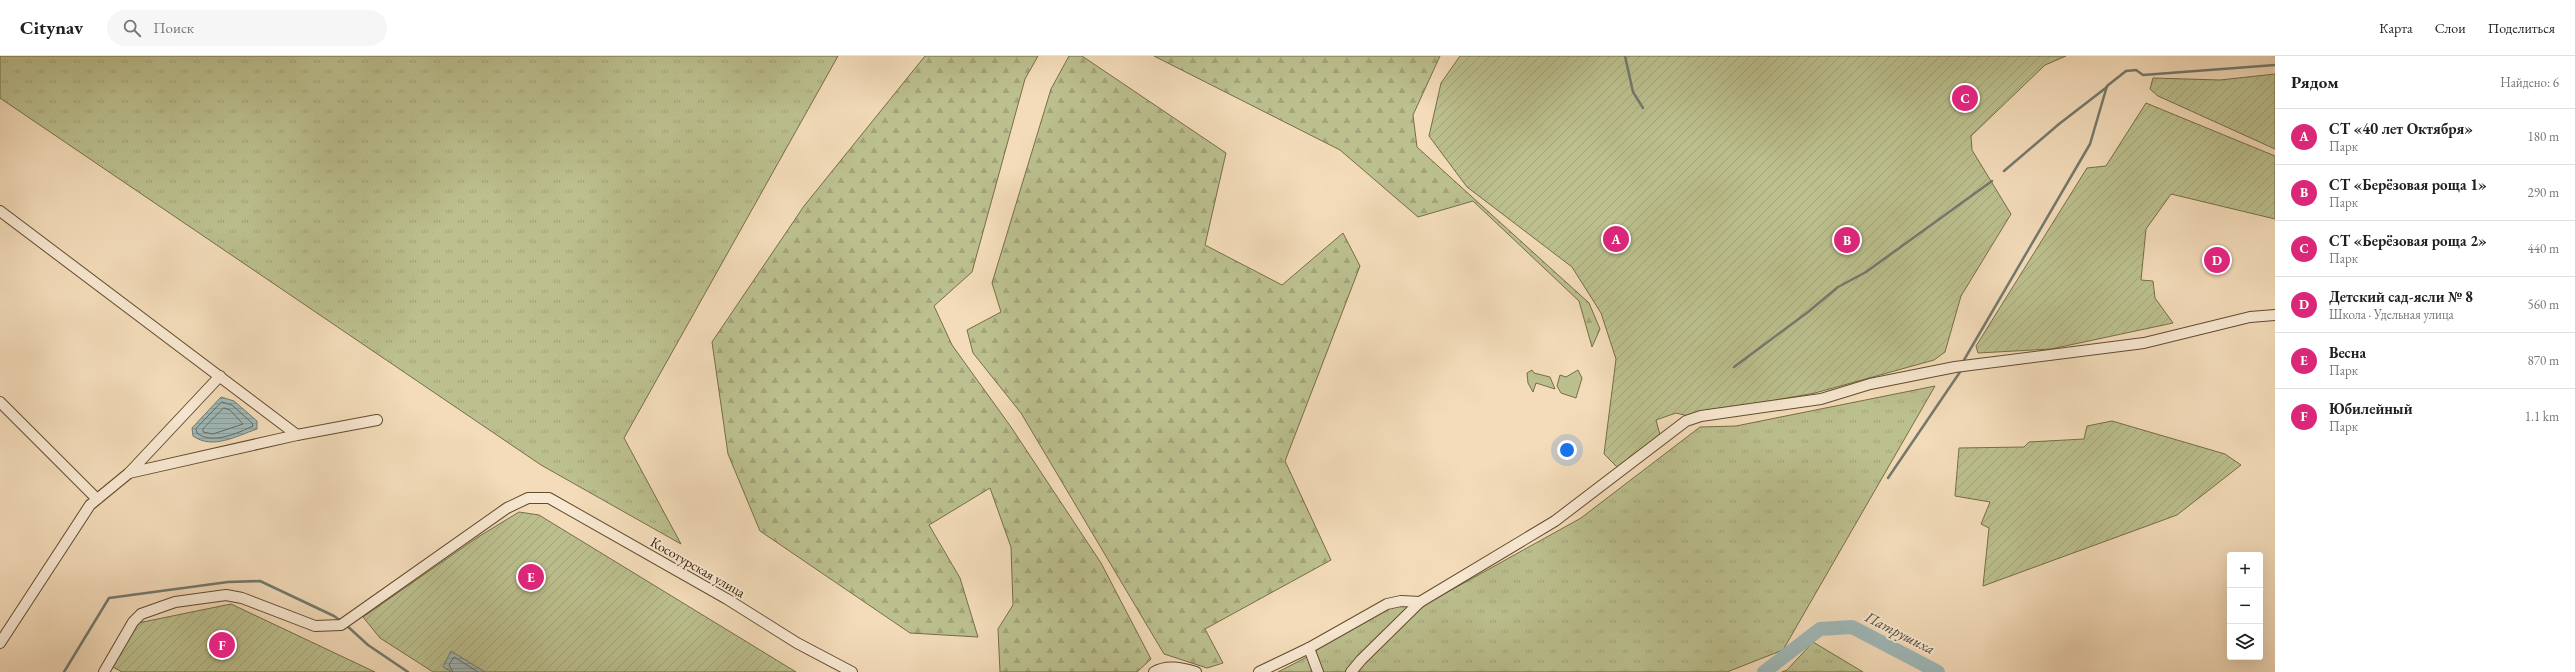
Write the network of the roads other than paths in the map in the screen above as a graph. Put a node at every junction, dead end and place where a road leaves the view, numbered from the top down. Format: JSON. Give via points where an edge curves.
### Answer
{"nodes":[{"id":1,"x":0,"y":211,"type":"edge"},
{"id":2,"x":2275,"y":315,"type":"edge"},
{"id":3,"x":220,"y":376,"type":"junction"},
{"id":4,"x":0,"y":402,"type":"edge"},
{"id":5,"x":377,"y":420,"type":"dead end"},
{"id":6,"x":297,"y":435,"type":"junction"},
{"id":7,"x":129,"y":473,"type":"junction"},
{"id":8,"x":97,"y":499,"type":"junction"},
{"id":9,"x":1420,"y":602,"type":"junction"},
{"id":10,"x":0,"y":643,"type":"edge"},
{"id":11,"x":1309,"y":648,"type":"junction"},
{"id":12,"x":104,"y":672,"type":"edge"},
{"id":13,"x":852,"y":672,"type":"edge"},
{"id":14,"x":1154,"y":672,"type":"edge"},
{"id":15,"x":1196,"y":672,"type":"edge"},
{"id":16,"x":1260,"y":672,"type":"edge"},
{"id":17,"x":1318,"y":672,"type":"edge"},
{"id":18,"x":1352,"y":672,"type":"edge"}],
"edges":[{"from":1,"to":3,"type":"street"},
{"from":2,"to":9,"type":"street","via":[[2256,316],[2144,343],[1955,367],[1870,384],[1821,399],[1701,416],[1686,421],[1555,521]]},
{"from":3,"to":6,"type":"street"},
{"from":3,"to":7,"type":"street"},
{"from":4,"to":8,"type":"street"},
{"from":5,"to":6,"type":"street"},
{"from":6,"to":7,"type":"street"},
{"from":7,"to":8,"type":"street"},
{"from":8,"to":10,"type":"street","via":[[90,505]]},
{"from":9,"to":11,"type":"street","via":[[1402,601],[1388,604]]},
{"from":9,"to":18,"type":"street"},
{"from":11,"to":16,"type":"street"},
{"from":11,"to":17,"type":"street"},
{"from":12,"to":13,"type":"street","name":"Косотурская улица","via":[[133,622],[141,614],[175,602],[226,595],[242,598],[315,626],[341,625],[480,527],[528,498],[549,498]]},
{"from":14,"to":15,"type":"street","via":[[1161,668],[1180,668]]}]}
